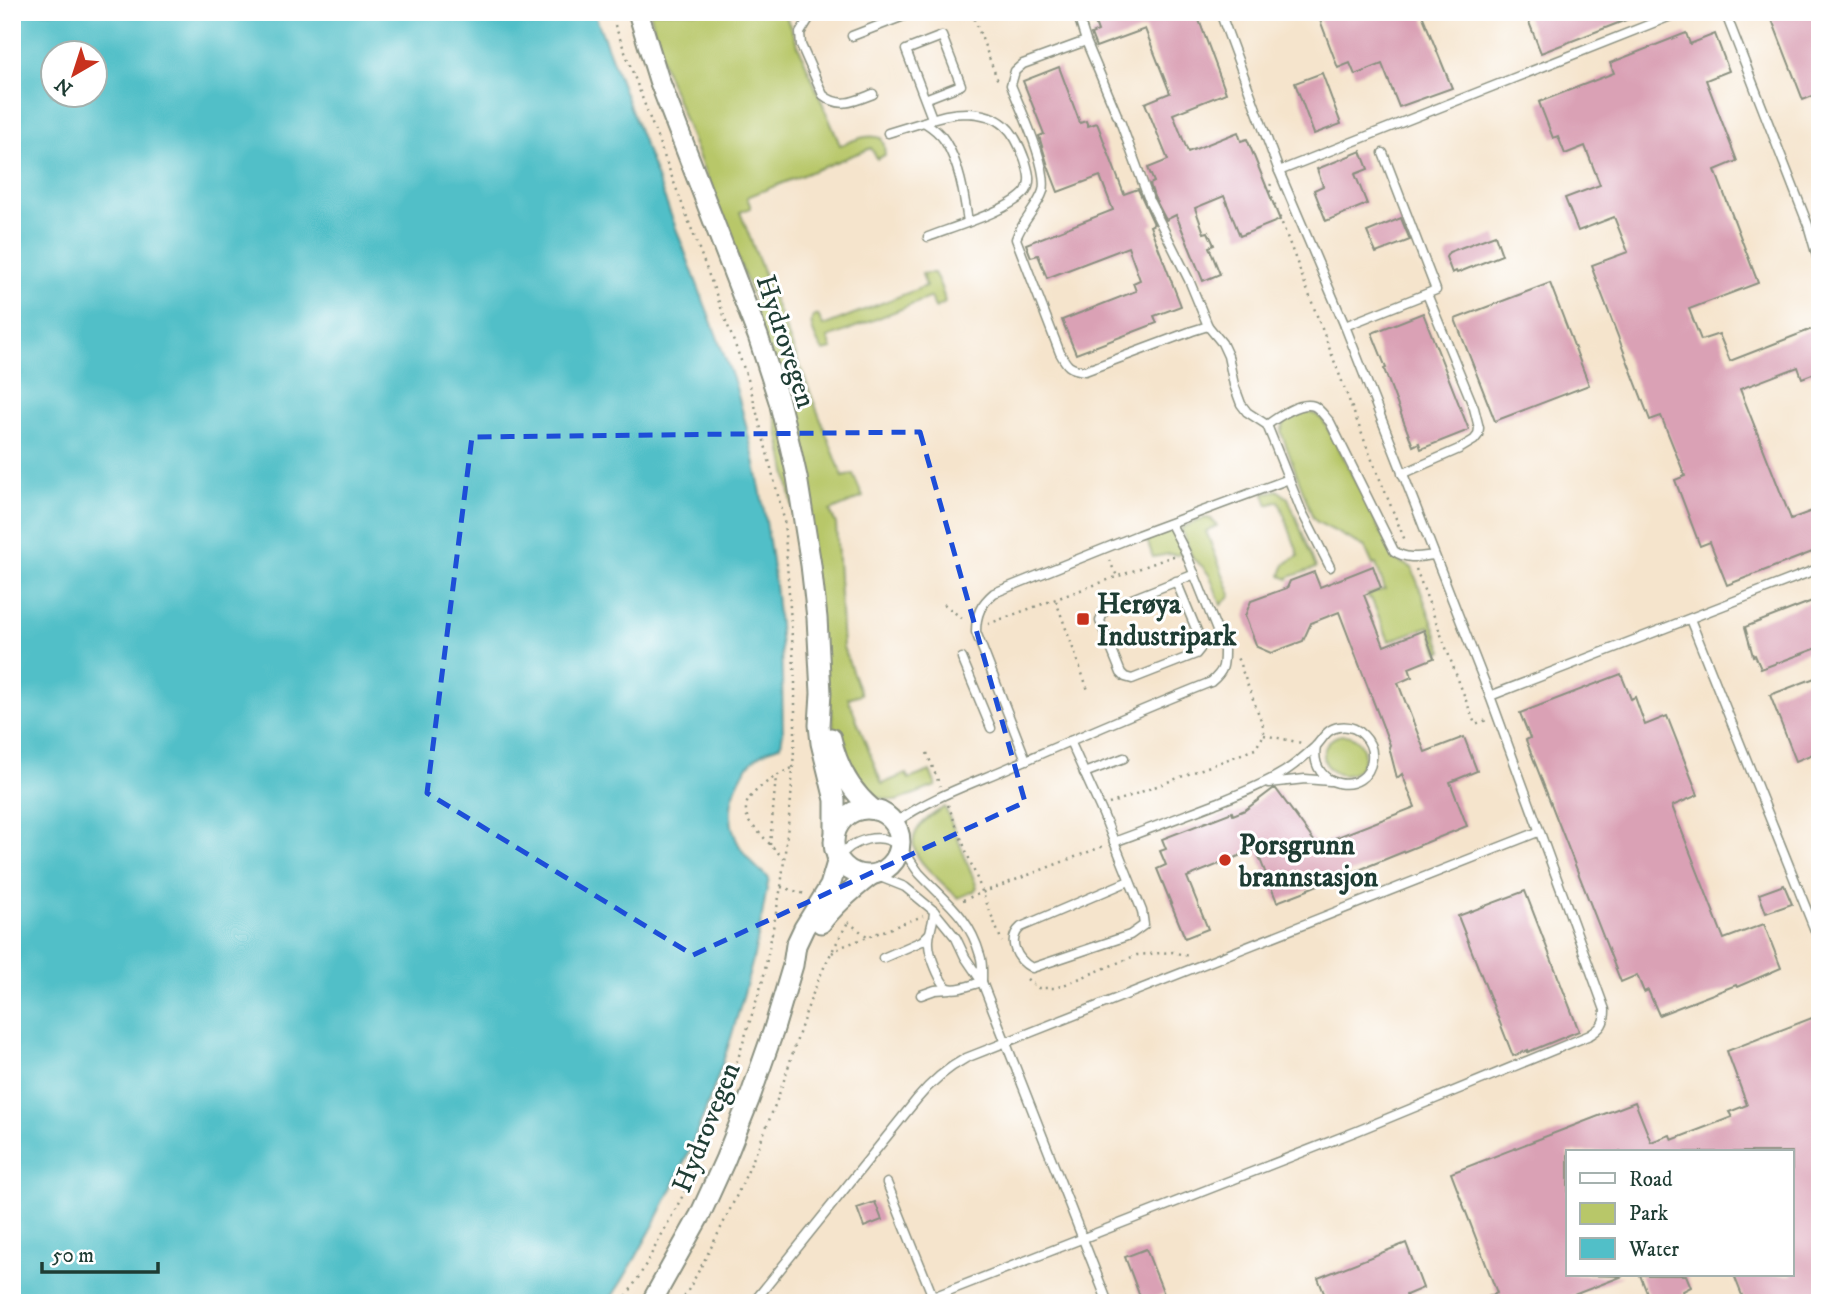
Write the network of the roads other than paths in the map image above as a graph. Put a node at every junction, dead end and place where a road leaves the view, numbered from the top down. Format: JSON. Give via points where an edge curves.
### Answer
{"nodes":[{"id":1,"x":638,"y":12,"type":"edge"},
{"id":2,"x":813,"y":12,"type":"edge"},
{"id":3,"x":914,"y":12,"type":"edge"},
{"id":4,"x":1077,"y":12,"type":"edge"},
{"id":5,"x":1220,"y":12,"type":"edge"},
{"id":6,"x":1681,"y":12,"type":"edge"},
{"id":7,"x":1725,"y":12,"type":"edge"},
{"id":8,"x":852,"y":36,"type":"dead end"},
{"id":9,"x":1086,"y":41,"type":"junction"},
{"id":10,"x":873,"y":94,"type":"dead end"},
{"id":11,"x":925,"y":99,"type":"junction"},
{"id":12,"x":928,"y":120,"type":"junction"},
{"id":13,"x":888,"y":133,"type":"dead end"},
{"id":14,"x":1383,"y":153,"type":"dead end"},
{"id":15,"x":1279,"y":171,"type":"junction"},
{"id":16,"x":968,"y":222,"type":"junction"},
{"id":17,"x":928,"y":237,"type":"dead end"},
{"id":18,"x":1820,"y":267,"type":"edge"},
{"id":19,"x":1427,"y":294,"type":"junction"},
{"id":20,"x":1208,"y":326,"type":"junction"},
{"id":21,"x":1345,"y":326,"type":"junction"},
{"id":22,"x":1267,"y":425,"type":"junction"},
{"id":23,"x":1402,"y":474,"type":"junction"},
{"id":24,"x":1289,"y":479,"type":"junction"},
{"id":25,"x":1171,"y":524,"type":"junction"},
{"id":26,"x":1434,"y":555,"type":"junction"},
{"id":27,"x":1330,"y":567,"type":"dead end"},
{"id":28,"x":1820,"y":568,"type":"edge"},
{"id":29,"x":1195,"y":575,"type":"junction"},
{"id":30,"x":1176,"y":581,"type":"junction"},
{"id":31,"x":1690,"y":619,"type":"junction"},
{"id":32,"x":962,"y":658,"type":"dead end"},
{"id":33,"x":1490,"y":696,"type":"junction"},
{"id":34,"x":821,"y":702,"type":"junction"},
{"id":35,"x":991,"y":728,"type":"dead end"},
{"id":36,"x":1070,"y":741,"type":"junction"},
{"id":37,"x":1316,"y":746,"type":"junction"},
{"id":38,"x":1124,"y":758,"type":"dead end"},
{"id":39,"x":1026,"y":760,"type":"junction"},
{"id":40,"x":1084,"y":773,"type":"junction"},
{"id":41,"x":1330,"y":781,"type":"junction"},
{"id":42,"x":1263,"y":784,"type":"junction"},
{"id":43,"x":871,"y":808,"type":"junction"},
{"id":44,"x":895,"y":823,"type":"junction"},
{"id":45,"x":835,"y":831,"type":"junction"},
{"id":46,"x":1538,"y":832,"type":"junction"},
{"id":47,"x":1114,"y":842,"type":"junction"},
{"id":48,"x":901,"y":848,"type":"junction"},
{"id":49,"x":838,"y":859,"type":"junction"},
{"id":50,"x":873,"y":875,"type":"junction"},
{"id":51,"x":1129,"y":881,"type":"junction"},
{"id":52,"x":934,"y":911,"type":"junction"},
{"id":53,"x":930,"y":933,"type":"junction"},
{"id":54,"x":1820,"y":943,"type":"edge"},
{"id":55,"x":883,"y":958,"type":"dead end"},
{"id":56,"x":793,"y":965,"type":"junction"},
{"id":57,"x":982,"y":982,"type":"junction"},
{"id":58,"x":950,"y":989,"type":"junction"},
{"id":59,"x":921,"y":995,"type":"dead end"},
{"id":60,"x":1006,"y":1042,"type":"junction"},
{"id":61,"x":887,"y":1183,"type":"dead end"},
{"id":62,"x":1084,"y":1238,"type":"junction"},
{"id":63,"x":934,"y":1300,"type":"edge"},
{"id":64,"x":651,"y":1303,"type":"edge"},
{"id":65,"x":753,"y":1303,"type":"edge"},
{"id":66,"x":918,"y":1303,"type":"edge"},
{"id":67,"x":1108,"y":1303,"type":"edge"}],
"edges":[{"from":1,"to":34,"type":"street","name":"Hydrovegen","via":[[779,401],[808,539]]},
{"from":2,"to":10,"type":"lane","via":[[800,33],[801,45],[824,95],[830,101],[852,103]]},
{"from":3,"to":8,"type":"lane"},
{"from":4,"to":9,"type":"lane"},
{"from":5,"to":15,"type":"lane"},
{"from":6,"to":15,"type":"lane"},
{"from":7,"to":18,"type":"lane"},
{"from":9,"to":20,"type":"lane","via":[[1149,200]]},
{"from":9,"to":20,"type":"lane","via":[[1023,64],[1011,85],[1044,180],[1043,191],[1016,239],[1060,353],[1067,365],[1085,371]]},
{"from":11,"to":11,"type":"lane","via":[[906,50],[942,36],[961,85]]},
{"from":11,"to":12,"type":"lane"},
{"from":12,"to":13,"type":"lane"},
{"from":12,"to":16,"type":"lane","via":[[950,151],[961,179]]},
{"from":12,"to":16,"type":"lane","via":[[961,113],[989,115],[1010,130],[1022,151],[1030,177],[1026,191],[1010,204]]},
{"from":14,"to":19,"type":"lane","via":[[1436,290]]},
{"from":15,"to":21,"type":"lane"},
{"from":16,"to":17,"type":"lane"},
{"from":19,"to":21,"type":"lane"},
{"from":19,"to":23,"type":"lane","via":[[1479,428],[1474,440],[1459,449]]},
{"from":20,"to":22,"type":"lane","via":[[1228,356],[1241,404]]},
{"from":21,"to":23,"type":"lane"},
{"from":22,"to":24,"type":"lane"},
{"from":22,"to":26,"type":"lane","via":[[1306,405],[1320,410],[1394,551],[1412,558]]},
{"from":23,"to":26,"type":"lane"},
{"from":24,"to":25,"type":"lane"},
{"from":24,"to":27,"type":"lane"},
{"from":25,"to":29,"type":"lane"},
{"from":25,"to":39,"type":"lane","via":[[994,593],[981,607],[976,632]]},
{"from":26,"to":33,"type":"lane"},
{"from":28,"to":31,"type":"lane"},
{"from":29,"to":30,"type":"lane"},
{"from":29,"to":36,"type":"lane","via":[[1224,648],[1220,674],[1211,682]]},
{"from":30,"to":30,"type":"lane","via":[[1101,615],[1125,677],[1132,679],[1200,649],[1202,643]]},
{"from":31,"to":33,"type":"lane"},
{"from":31,"to":54,"type":"lane"},
{"from":32,"to":35,"type":"lane"},
{"from":33,"to":46,"type":"lane"},
{"from":34,"to":43,"type":"street","name":"Hydrovegen","via":[[844,775]]},
{"from":34,"to":45,"type":"street","name":"Hydrovegen","via":[[819,725],[835,800]]},
{"from":36,"to":39,"type":"lane"},
{"from":36,"to":40,"type":"lane"},
{"from":37,"to":41,"type":"lane","via":[[1317,767]]},
{"from":37,"to":41,"type":"lane","via":[[1330,730],[1351,727],[1372,749],[1372,761],[1361,779],[1341,784]]},
{"from":37,"to":42,"type":"lane"},
{"from":38,"to":40,"type":"lane"},
{"from":39,"to":44,"type":"lane"},
{"from":40,"to":47,"type":"lane"},
{"from":41,"to":42,"type":"lane"},
{"from":42,"to":47,"type":"lane"},
{"from":43,"to":44,"type":"street","name":"Hydrovegen"},
{"from":43,"to":45,"type":"street","via":[[849,813]]},
{"from":44,"to":48,"type":"street"},
{"from":45,"to":49,"type":"street","name":"Hydrovegen"},
{"from":46,"to":60,"type":"lane"},
{"from":46,"to":62,"type":"lane","via":[[1605,1010],[1601,1028],[1357,1131]]},
{"from":47,"to":51,"type":"lane"},
{"from":48,"to":49,"type":"lane","via":[[875,838],[854,845]]},
{"from":48,"to":50,"type":"street","name":"Hydrovegen","via":[[887,869]]},
{"from":48,"to":57,"type":"lane","via":[[961,915],[981,957]]},
{"from":49,"to":50,"type":"street","via":[[852,872]]},
{"from":49,"to":56,"type":"street","name":"Hydrovegen","via":[[830,886],[796,945]]},
{"from":50,"to":52,"type":"lane","via":[[905,887]]},
{"from":50,"to":56,"type":"street","name":"Hydrovegen","via":[[832,909]]},
{"from":51,"to":51,"type":"lane","via":[[1142,911],[1144,925],[1140,929],[1032,968],[1021,961],[1013,944],[1016,930]]},
{"from":52,"to":53,"type":"lane"},
{"from":52,"to":57,"type":"lane","via":[[956,937]]},
{"from":53,"to":55,"type":"lane"},
{"from":53,"to":58,"type":"lane","via":[[935,965]]},
{"from":56,"to":64,"type":"street","name":"Hydrovegen","via":[[725,1160]]},
{"from":57,"to":58,"type":"lane"},
{"from":57,"to":60,"type":"lane"},
{"from":58,"to":59,"type":"lane"},
{"from":60,"to":62,"type":"lane"},
{"from":60,"to":65,"type":"lane","via":[[966,1058],[929,1084]]},
{"from":61,"to":63,"type":"lane"},
{"from":62,"to":63,"type":"lane"},
{"from":62,"to":67,"type":"lane"},
{"from":63,"to":66,"type":"lane"}]}
